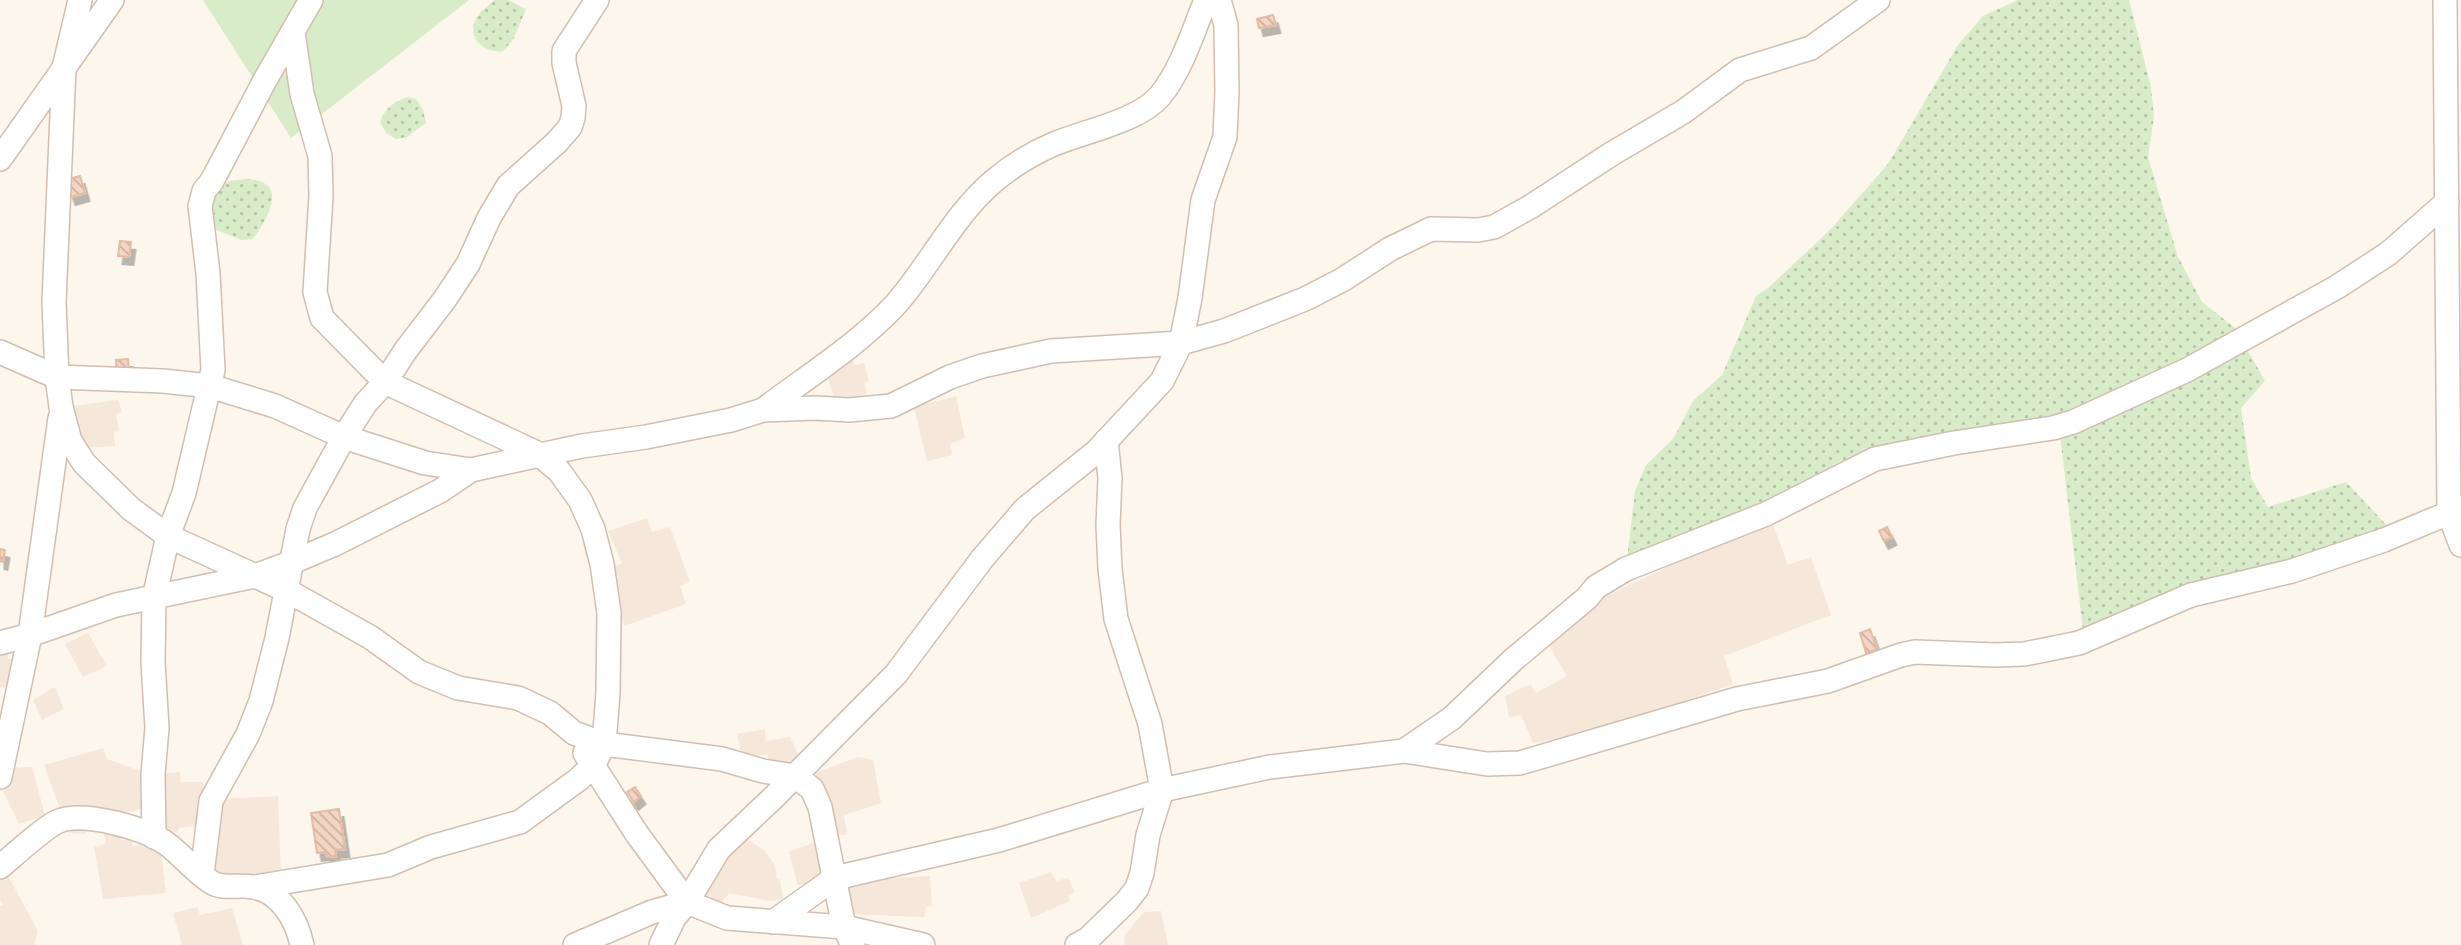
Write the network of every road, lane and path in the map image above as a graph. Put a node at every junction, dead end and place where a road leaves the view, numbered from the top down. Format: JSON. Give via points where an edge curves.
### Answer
{"nodes":[{"id":1,"x":80,"y":0,"type":"edge"},
{"id":2,"x":112,"y":0,"type":"edge"},
{"id":3,"x":311,"y":0,"type":"edge"},
{"id":4,"x":597,"y":0,"type":"edge"},
{"id":5,"x":1206,"y":0,"type":"edge"},
{"id":6,"x":1219,"y":0,"type":"edge"},
{"id":7,"x":1878,"y":0,"type":"edge"},
{"id":8,"x":2445,"y":0,"type":"edge"},
{"id":9,"x":293,"y":32,"type":"junction"},
{"id":10,"x":64,"y":68,"type":"junction"},
{"id":11,"x":10,"y":130,"type":"edge"},
{"id":12,"x":0,"y":159,"type":"edge"},
{"id":13,"x":2446,"y":202,"type":"junction"},
{"id":14,"x":1181,"y":342,"type":"junction"},
{"id":15,"x":0,"y":352,"type":"edge"},
{"id":16,"x":57,"y":377,"type":"junction"},
{"id":17,"x":385,"y":382,"type":"junction"},
{"id":18,"x":210,"y":386,"type":"junction"},
{"id":19,"x":61,"y":407,"type":"junction"},
{"id":20,"x":763,"y":410,"type":"junction"},
{"id":21,"x":344,"y":437,"type":"junction"},
{"id":22,"x":1106,"y":441,"type":"junction"},
{"id":23,"x":539,"y":454,"type":"junction"},
{"id":24,"x":471,"y":470,"type":"junction"},
{"id":25,"x":2455,"y":510,"type":"edge"},
{"id":26,"x":169,"y":536,"type":"junction"},
{"id":27,"x":2461,"y":545,"type":"edge"},
{"id":28,"x":290,"y":563,"type":"junction"},
{"id":29,"x":255,"y":576,"type":"junction"},
{"id":30,"x":286,"y":590,"type":"junction"},
{"id":31,"x":154,"y":598,"type":"junction"},
{"id":32,"x":30,"y":635,"type":"junction"},
{"id":33,"x":0,"y":643,"type":"edge"},
{"id":34,"x":1404,"y":751,"type":"junction"},
{"id":35,"x":599,"y":754,"type":"junction"},
{"id":36,"x":795,"y":776,"type":"junction"},
{"id":37,"x":0,"y":777,"type":"edge"},
{"id":38,"x":1163,"y":790,"type":"junction"},
{"id":39,"x":154,"y":837,"type":"junction"},
{"id":40,"x":0,"y":867,"type":"edge"},
{"id":41,"x":202,"y":874,"type":"junction"},
{"id":42,"x":835,"y":878,"type":"junction"},
{"id":43,"x":254,"y":887,"type":"junction"},
{"id":44,"x":687,"y":902,"type":"junction"},
{"id":45,"x":773,"y":922,"type":"junction"},
{"id":46,"x":849,"y":936,"type":"edge"},
{"id":47,"x":302,"y":945,"type":"edge"},
{"id":48,"x":575,"y":945,"type":"edge"},
{"id":49,"x":661,"y":945,"type":"edge"},
{"id":50,"x":923,"y":945,"type":"edge"},
{"id":51,"x":1077,"y":945,"type":"edge"}],
"edges":[{"from":1,"to":10,"type":"street"},
{"from":2,"to":10,"type":"street"},
{"from":3,"to":9,"type":"street"},
{"from":4,"to":17,"type":"street","via":[[564,51],[574,106],[570,127],[508,186],[451,290]]},
{"from":5,"to":20,"type":"street","via":[[1180,63],[1159,97],[1139,111],[1020,161],[995,180],[968,205],[905,293],[874,326]]},
{"from":6,"to":14,"type":"street","via":[[1226,25],[1225,137],[1203,200]]},
{"from":7,"to":14,"type":"street","via":[[1811,48],[1740,70],[1683,112],[1494,227],[1431,229],[1305,299],[1224,331]]},
{"from":8,"to":13,"type":"street"},
{"from":9,"to":17,"type":"street","via":[[302,94],[320,156],[315,292],[322,318]]},
{"from":9,"to":18,"type":"street","via":[[204,191],[200,206],[214,354]]},
{"from":10,"to":11,"type":"street"},
{"from":10,"to":16,"type":"street","via":[[54,302]]},
{"from":11,"to":12,"type":"street"},
{"from":13,"to":25,"type":"street"},
{"from":13,"to":34,"type":"street","via":[[2389,253],[2337,288],[2187,370],[2073,422],[1875,459],[1766,514],[1626,569],[1597,587],[1452,718]]},
{"from":14,"to":20,"type":"street","via":[[1051,351],[982,366],[891,406]]},
{"from":14,"to":22,"type":"street","via":[[1162,382]]},
{"from":15,"to":16,"type":"street"},
{"from":16,"to":18,"type":"street"},
{"from":16,"to":19,"type":"street"},
{"from":17,"to":21,"type":"street"},
{"from":17,"to":23,"type":"street"},
{"from":18,"to":21,"type":"street","via":[[275,406]]},
{"from":18,"to":26,"type":"street"},
{"from":19,"to":26,"type":"street","via":[[70,441],[84,463],[131,509]]},
{"from":19,"to":32,"type":"street"},
{"from":20,"to":23,"type":"street","via":[[646,437]]},
{"from":21,"to":24,"type":"street","via":[[425,463]]},
{"from":21,"to":28,"type":"street","via":[[305,508]]},
{"from":22,"to":36,"type":"street","via":[[1025,509],[896,674]]},
{"from":22,"to":38,"type":"street","via":[[1114,606],[1150,724]]},
{"from":23,"to":24,"type":"street"},
{"from":23,"to":35,"type":"street","via":[[559,471],[580,500],[602,564],[609,613]]},
{"from":24,"to":28,"type":"street","via":[[428,497]]},
{"from":25,"to":27,"type":"street"},
{"from":25,"to":34,"type":"street","via":[[2375,544],[2292,571],[2191,595],[2092,639],[2062,647],[1995,655],[1915,652],[1828,681],[1737,699],[1520,762],[1487,764]]},
{"from":26,"to":29,"type":"street"},
{"from":26,"to":31,"type":"street"},
{"from":28,"to":29,"type":"street"},
{"from":28,"to":30,"type":"street"},
{"from":29,"to":30,"type":"street"},
{"from":29,"to":31,"type":"street"},
{"from":30,"to":35,"type":"street","via":[[370,637],[419,672],[458,688],[518,698],[550,713],[574,733],[584,752]]},
{"from":30,"to":41,"type":"street","via":[[261,701],[211,801]]},
{"from":31,"to":32,"type":"street","via":[[116,605]]},
{"from":31,"to":39,"type":"street"},
{"from":32,"to":33,"type":"street"},
{"from":32,"to":37,"type":"street"},
{"from":34,"to":38,"type":"street","via":[[1270,767]]},
{"from":35,"to":36,"type":"street","via":[[722,759]]},
{"from":35,"to":43,"type":"street","via":[[579,779],[520,822],[431,847],[388,865]]},
{"from":35,"to":44,"type":"street","via":[[637,834]]},
{"from":36,"to":42,"type":"street","via":[[811,789],[820,807]]},
{"from":36,"to":44,"type":"street","via":[[719,849]]},
{"from":38,"to":42,"type":"street","via":[[1022,833]]},
{"from":38,"to":51,"type":"street","via":[[1137,888]]},
{"from":39,"to":40,"type":"street","via":[[76,817],[57,821]]},
{"from":39,"to":41,"type":"street"},
{"from":41,"to":43,"type":"street","via":[[212,883]]},
{"from":42,"to":45,"type":"street"},
{"from":42,"to":46,"type":"street"},
{"from":43,"to":47,"type":"street","via":[[278,899],[291,915]]},
{"from":44,"to":45,"type":"street","via":[[727,918]]},
{"from":44,"to":48,"type":"street"},
{"from":44,"to":49,"type":"street"},
{"from":45,"to":46,"type":"street"},
{"from":46,"to":50,"type":"street"}]}
